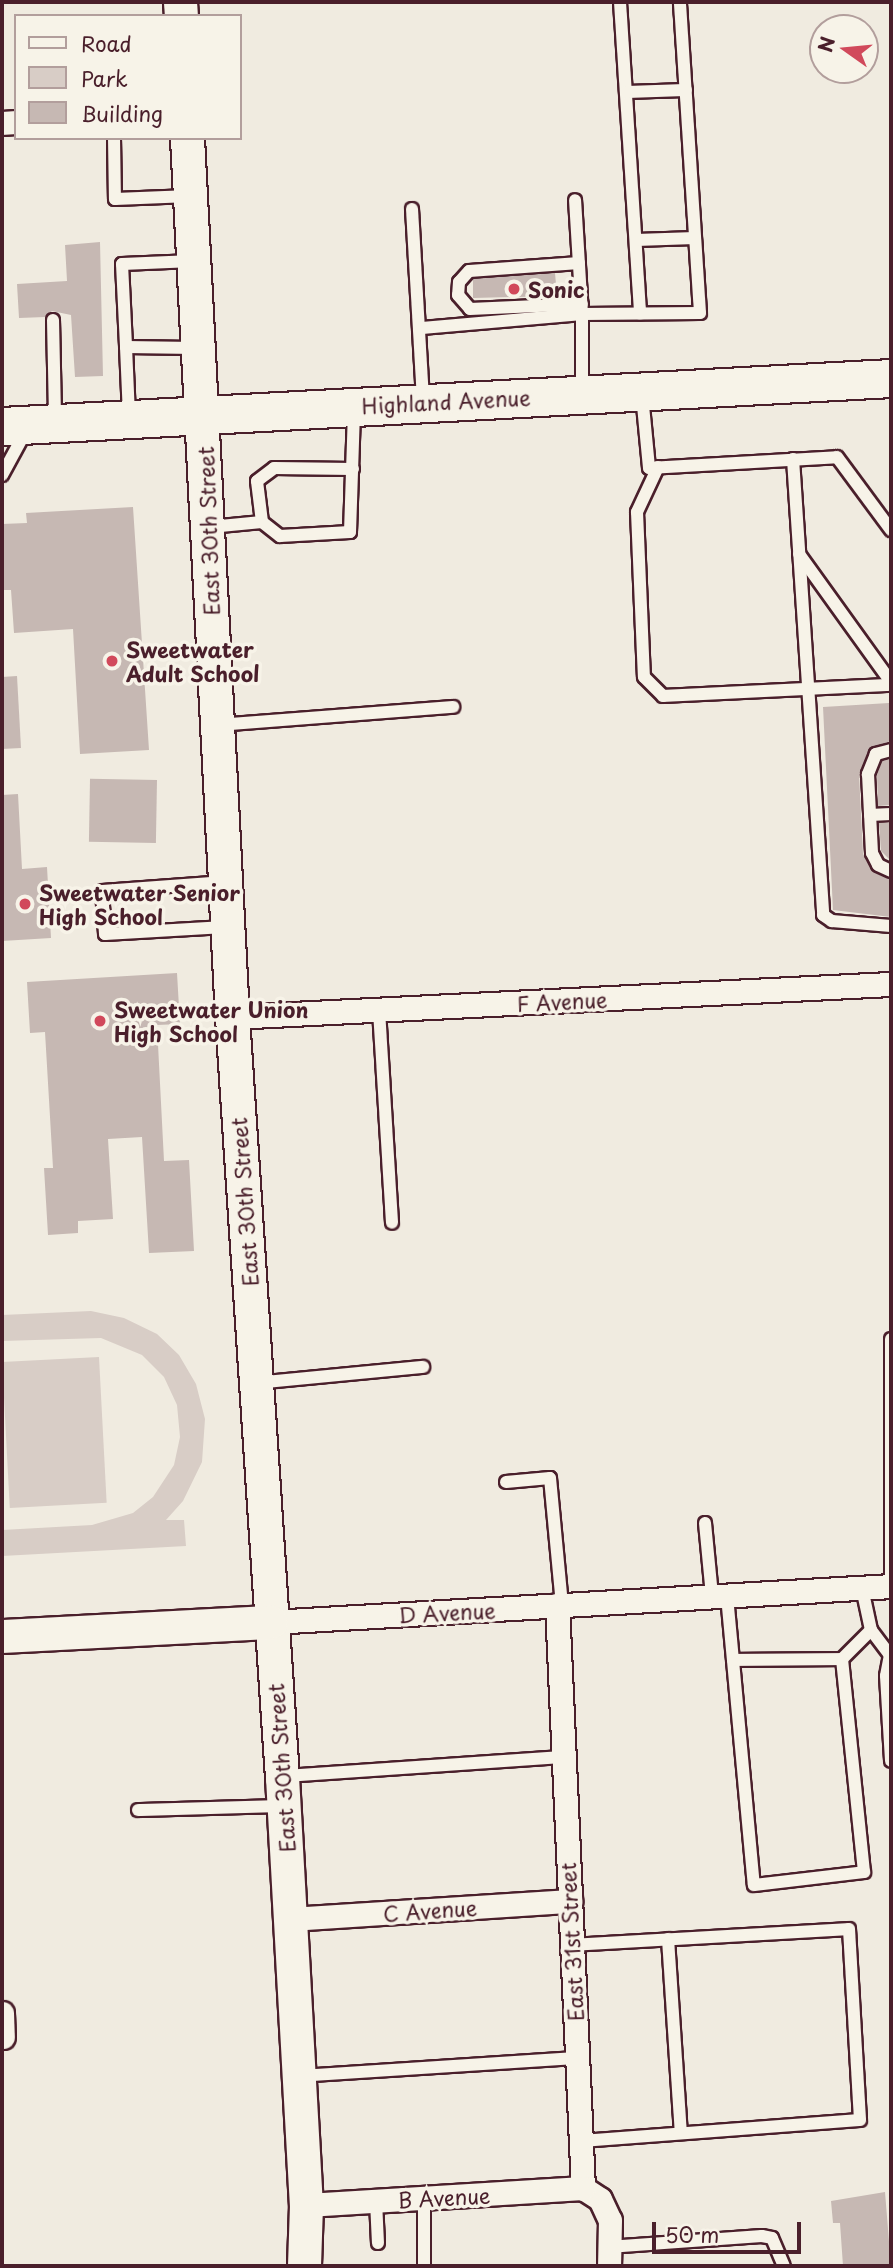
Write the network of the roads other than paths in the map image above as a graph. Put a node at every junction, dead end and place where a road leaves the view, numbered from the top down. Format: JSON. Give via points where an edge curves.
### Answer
{"nodes":[{"id":1,"x":180,"y":2,"type":"edge"},
{"id":2,"x":188,"y":2,"type":"edge"},
{"id":3,"x":620,"y":2,"type":"edge"},
{"id":4,"x":680,"y":2,"type":"edge"},
{"id":5,"x":686,"y":90,"type":"junction"},
{"id":6,"x":626,"y":92,"type":"junction"},
{"id":7,"x":114,"y":140,"type":"edge"},
{"id":8,"x":187,"y":140,"type":"edge"},
{"id":9,"x":190,"y":196,"type":"junction"},
{"id":10,"x":575,"y":200,"type":"dead end"},
{"id":11,"x":412,"y":209,"type":"dead end"},
{"id":12,"x":695,"y":238,"type":"junction"},
{"id":13,"x":636,"y":240,"type":"junction"},
{"id":14,"x":194,"y":261,"type":"junction"},
{"id":15,"x":579,"y":264,"type":"junction"},
{"id":16,"x":582,"y":309,"type":"junction"},
{"id":17,"x":640,"y":313,"type":"junction"},
{"id":18,"x":52,"y":320,"type":"dead end"},
{"id":19,"x":422,"y":328,"type":"junction"},
{"id":20,"x":126,"y":347,"type":"junction"},
{"id":21,"x":199,"y":349,"type":"junction"},
{"id":22,"x":891,"y":378,"type":"edge"},
{"id":23,"x":642,"y":391,"type":"junction"},
{"id":24,"x":582,"y":394,"type":"junction"},
{"id":25,"x":423,"y":402,"type":"junction"},
{"id":26,"x":354,"y":405,"type":"junction"},
{"id":27,"x":203,"y":413,"type":"junction"},
{"id":28,"x":129,"y":418,"type":"junction"},
{"id":29,"x":28,"y":424,"type":"edge"},
{"id":30,"x":793,"y":460,"type":"junction"},
{"id":31,"x":659,"y":467,"type":"junction"},
{"id":32,"x":353,"y":469,"type":"junction"},
{"id":33,"x":2,"y":475,"type":"edge"},
{"id":34,"x":262,"y":522,"type":"junction"},
{"id":35,"x":208,"y":527,"type":"junction"},
{"id":36,"x":891,"y":530,"type":"edge"},
{"id":37,"x":798,"y":554,"type":"junction"},
{"id":38,"x":891,"y":683,"type":"edge"},
{"id":39,"x":806,"y":689,"type":"junction"},
{"id":40,"x":453,"y":707,"type":"dead end"},
{"id":41,"x":216,"y":725,"type":"junction"},
{"id":42,"x":891,"y":750,"type":"edge"},
{"id":43,"x":870,"y":814,"type":"junction"},
{"id":44,"x":891,"y":814,"type":"edge"},
{"id":45,"x":891,"y":871,"type":"edge"},
{"id":46,"x":225,"y":882,"type":"junction"},
{"id":47,"x":891,"y":926,"type":"edge"},
{"id":48,"x":227,"y":927,"type":"junction"},
{"id":49,"x":891,"y":984,"type":"edge"},
{"id":50,"x":379,"y":1010,"type":"junction"},
{"id":51,"x":232,"y":1017,"type":"junction"},
{"id":52,"x":392,"y":1223,"type":"dead end"},
{"id":53,"x":891,"y":1339,"type":"edge"},
{"id":54,"x":424,"y":1367,"type":"dead end"},
{"id":55,"x":256,"y":1383,"type":"junction"},
{"id":56,"x":506,"y":1482,"type":"dead end"},
{"id":57,"x":705,"y":1522,"type":"dead end"},
{"id":58,"x":891,"y":1536,"type":"edge"},
{"id":59,"x":891,"y":1586,"type":"edge"},
{"id":60,"x":862,"y":1588,"type":"junction"},
{"id":61,"x":720,"y":1596,"type":"junction"},
{"id":62,"x":560,"y":1605,"type":"junction"},
{"id":63,"x":271,"y":1622,"type":"junction"},
{"id":64,"x":871,"y":1630,"type":"junction"},
{"id":65,"x":2,"y":1636,"type":"edge"},
{"id":66,"x":891,"y":1656,"type":"edge"},
{"id":67,"x":842,"y":1659,"type":"junction"},
{"id":68,"x":733,"y":1660,"type":"junction"},
{"id":69,"x":562,"y":1757,"type":"junction"},
{"id":70,"x":891,"y":1760,"type":"edge"},
{"id":71,"x":283,"y":1791,"type":"junction"},
{"id":72,"x":138,"y":1810,"type":"dead end"},
{"id":73,"x":570,"y":1901,"type":"junction"},
{"id":74,"x":290,"y":1919,"type":"junction"},
{"id":75,"x":668,"y":1939,"type":"junction"},
{"id":76,"x":572,"y":1945,"type":"junction"},
{"id":77,"x":2,"y":2013,"type":"edge"},
{"id":78,"x":3,"y":2036,"type":"edge"},
{"id":79,"x":577,"y":2058,"type":"junction"},
{"id":80,"x":298,"y":2076,"type":"junction"},
{"id":81,"x":681,"y":2133,"type":"junction"},
{"id":82,"x":581,"y":2141,"type":"junction"},
{"id":83,"x":583,"y":2188,"type":"junction"},
{"id":84,"x":424,"y":2198,"type":"junction"},
{"id":85,"x":376,"y":2201,"type":"junction"},
{"id":86,"x":306,"y":2205,"type":"junction"},
{"id":87,"x":377,"y":2244,"type":"dead end"},
{"id":88,"x":608,"y":2257,"type":"edge"},
{"id":89,"x":304,"y":2266,"type":"edge"},
{"id":90,"x":424,"y":2266,"type":"edge"},
{"id":91,"x":784,"y":2266,"type":"edge"}],
"edges":[{"from":1,"to":2,"type":"lane"},
{"from":3,"to":6,"type":"lane"},
{"from":4,"to":5,"type":"lane"},
{"from":5,"to":6,"type":"lane"},
{"from":5,"to":12,"type":"lane"},
{"from":6,"to":13,"type":"lane"},
{"from":7,"to":9,"type":"lane","via":[[115,199]]},
{"from":8,"to":9,"type":"main road","name":"East 30th Street"},
{"from":9,"to":14,"type":"main road","name":"East 30th Street"},
{"from":10,"to":15,"type":"lane"},
{"from":11,"to":19,"type":"lane"},
{"from":12,"to":13,"type":"lane"},
{"from":12,"to":17,"type":"lane","via":[[700,313]]},
{"from":13,"to":17,"type":"lane"},
{"from":14,"to":20,"type":"lane","via":[[122,264]]},
{"from":14,"to":21,"type":"main road","name":"East 30th Street"},
{"from":15,"to":16,"type":"lane"},
{"from":15,"to":16,"type":"lane","via":[[469,271],[459,282],[458,295],[470,309]]},
{"from":16,"to":17,"type":"lane"},
{"from":16,"to":19,"type":"lane"},
{"from":16,"to":24,"type":"lane"},
{"from":18,"to":29,"type":"lane"},
{"from":19,"to":25,"type":"lane"},
{"from":20,"to":21,"type":"lane"},
{"from":20,"to":28,"type":"lane"},
{"from":21,"to":27,"type":"main road","name":"East 30th Street"},
{"from":22,"to":23,"type":"main road","name":"Highland Avenue"},
{"from":23,"to":24,"type":"main road","name":"Highland Avenue"},
{"from":23,"to":31,"type":"lane","via":[[649,468]]},
{"from":24,"to":25,"type":"main road","name":"Highland Avenue"},
{"from":25,"to":26,"type":"main road","name":"Highland Avenue"},
{"from":26,"to":27,"type":"main road","name":"Highland Avenue"},
{"from":26,"to":32,"type":"lane"},
{"from":27,"to":28,"type":"main road","name":"Highland Avenue"},
{"from":27,"to":35,"type":"main road","name":"East 30th Street"},
{"from":28,"to":29,"type":"main road","name":"Highland Avenue"},
{"from":29,"to":33,"type":"lane"},
{"from":30,"to":31,"type":"lane"},
{"from":30,"to":36,"type":"lane","via":[[837,457]]},
{"from":30,"to":37,"type":"lane"},
{"from":31,"to":39,"type":"lane","via":[[637,512],[644,677],[663,696]]},
{"from":32,"to":34,"type":"lane","via":[[274,468],[257,481]]},
{"from":32,"to":34,"type":"lane","via":[[351,532],[280,536]]},
{"from":34,"to":35,"type":"lane"},
{"from":35,"to":41,"type":"main road","name":"East 30th Street"},
{"from":37,"to":38,"type":"lane"},
{"from":37,"to":39,"type":"lane"},
{"from":38,"to":39,"type":"lane"},
{"from":39,"to":47,"type":"lane","via":[[823,915],[832,921]]},
{"from":40,"to":41,"type":"lane"},
{"from":41,"to":46,"type":"main road","name":"East 30th Street"},
{"from":42,"to":43,"type":"lane","via":[[876,754],[869,763]]},
{"from":43,"to":44,"type":"lane"},
{"from":43,"to":45,"type":"lane","via":[[872,853],[878,865]]},
{"from":46,"to":48,"type":"main road","name":"East 30th Street"},
{"from":46,"to":48,"type":"lane","via":[[102,891],[105,934]]},
{"from":48,"to":51,"type":"main road","name":"East 30th Street"},
{"from":49,"to":50,"type":"street","name":"F Avenue"},
{"from":50,"to":51,"type":"street","name":"F Avenue"},
{"from":50,"to":52,"type":"lane"},
{"from":51,"to":55,"type":"main road","name":"East 30th Street"},
{"from":53,"to":58,"type":"lane"},
{"from":54,"to":55,"type":"lane"},
{"from":55,"to":63,"type":"main road","name":"East 30th Street"},
{"from":56,"to":62,"type":"lane","via":[[550,1478]]},
{"from":57,"to":61,"type":"lane"},
{"from":58,"to":59,"type":"lane"},
{"from":59,"to":60,"type":"street","name":"D Avenue"},
{"from":60,"to":61,"type":"street","name":"D Avenue"},
{"from":60,"to":64,"type":"lane"},
{"from":61,"to":62,"type":"street","name":"D Avenue"},
{"from":61,"to":68,"type":"lane"},
{"from":62,"to":63,"type":"street","name":"D Avenue"},
{"from":62,"to":69,"type":"street","name":"East 31st Street"},
{"from":63,"to":65,"type":"main road","name":"D Avenue"},
{"from":63,"to":71,"type":"main road","name":"East 30th Street"},
{"from":64,"to":66,"type":"lane"},
{"from":64,"to":67,"type":"lane"},
{"from":66,"to":70,"type":"lane","via":[[886,1676]]},
{"from":67,"to":68,"type":"lane"},
{"from":67,"to":68,"type":"lane","via":[[864,1872],[754,1885]]},
{"from":69,"to":71,"type":"lane"},
{"from":69,"to":73,"type":"street","name":"East 31st Street"},
{"from":71,"to":72,"type":"lane"},
{"from":71,"to":74,"type":"main road","name":"East 30th Street"},
{"from":73,"to":74,"type":"street","name":"C Avenue"},
{"from":73,"to":76,"type":"street","name":"East 31st Street"},
{"from":74,"to":80,"type":"main road","name":"East 30th Street"},
{"from":75,"to":76,"type":"lane"},
{"from":75,"to":81,"type":"lane"},
{"from":75,"to":81,"type":"lane","via":[[849,1929],[860,2120]]},
{"from":76,"to":79,"type":"street","name":"East 31st Street"},
{"from":77,"to":78,"type":"street"},
{"from":79,"to":80,"type":"lane"},
{"from":79,"to":82,"type":"street","name":"East 31st Street"},
{"from":80,"to":86,"type":"main road","name":"East 30th Street"},
{"from":81,"to":82,"type":"lane"},
{"from":82,"to":83,"type":"street","name":"East 31st Street"},
{"from":83,"to":84,"type":"street","name":"B Avenue"},
{"from":83,"to":88,"type":"street","via":[[600,2199],[610,2220]]},
{"from":84,"to":85,"type":"street","name":"B Avenue"},
{"from":84,"to":90,"type":"lane"},
{"from":85,"to":86,"type":"street","name":"B Avenue"},
{"from":85,"to":87,"type":"lane"},
{"from":86,"to":89,"type":"main road","name":"East 30th Street"},
{"from":88,"to":91,"type":"lane","via":[[762,2236],[772,2238]]}]}
